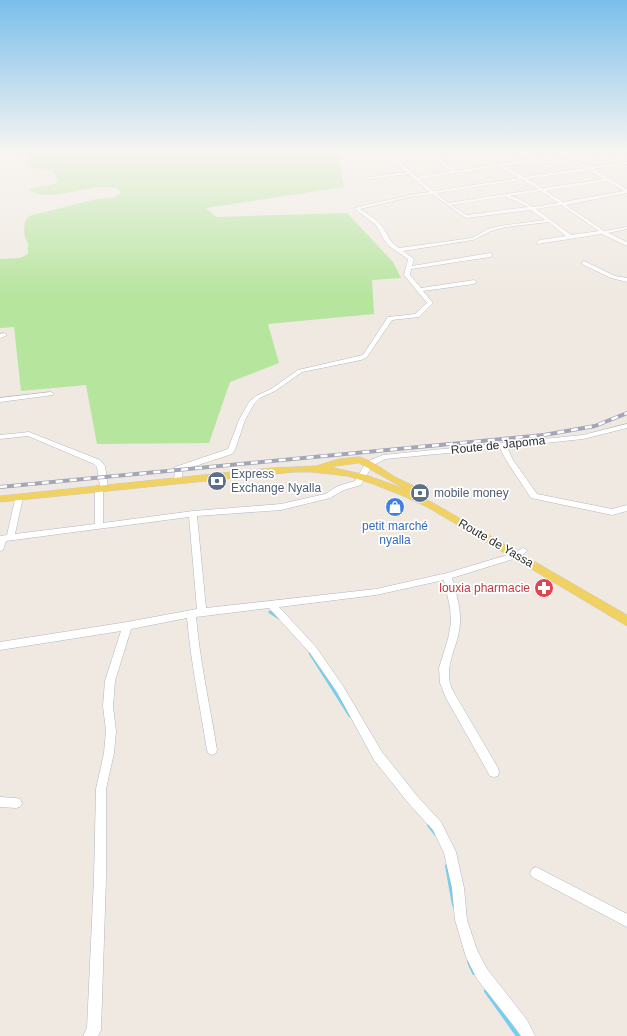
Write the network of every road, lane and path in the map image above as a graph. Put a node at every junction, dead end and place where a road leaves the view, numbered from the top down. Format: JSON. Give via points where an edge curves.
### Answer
{"nodes":[{"id":1,"x":390,"y":200,"type":"edge"},
{"id":2,"x":443,"y":200,"type":"edge"},
{"id":3,"x":473,"y":200,"type":"edge"},
{"id":4,"x":519,"y":200,"type":"edge"},
{"id":5,"x":557,"y":200,"type":"edge"},
{"id":6,"x":582,"y":200,"type":"edge"},
{"id":7,"x":448,"y":204,"type":"junction"},
{"id":8,"x":562,"y":204,"type":"junction"},
{"id":9,"x":531,"y":208,"type":"junction"},
{"id":10,"x":549,"y":221,"type":"junction"},
{"id":11,"x":627,"y":228,"type":"edge"},
{"id":12,"x":604,"y":233,"type":"junction"},
{"id":13,"x":569,"y":236,"type":"junction"},
{"id":14,"x":539,"y":243,"type":"dead end"},
{"id":15,"x":627,"y":244,"type":"edge"},
{"id":16,"x":399,"y":250,"type":"junction"},
{"id":17,"x":490,"y":255,"type":"dead end"},
{"id":18,"x":584,"y":263,"type":"dead end"},
{"id":19,"x":408,"y":268,"type":"junction"},
{"id":20,"x":627,"y":280,"type":"edge"},
{"id":21,"x":474,"y":282,"type":"dead end"},
{"id":22,"x":421,"y":290,"type":"junction"},
{"id":23,"x":51,"y":394,"type":"dead end"},
{"id":24,"x":0,"y":400,"type":"edge"},
{"id":25,"x":627,"y":426,"type":"edge"},
{"id":26,"x":0,"y":437,"type":"edge"},
{"id":27,"x":502,"y":445,"type":"junction"},
{"id":28,"x":369,"y":464,"type":"junction"},
{"id":29,"x":316,"y":468,"type":"junction"},
{"id":30,"x":363,"y":477,"type":"junction"},
{"id":31,"x":178,"y":480,"type":"junction"},
{"id":32,"x":101,"y":488,"type":"junction"},
{"id":33,"x":409,"y":491,"type":"junction"},
{"id":34,"x":19,"y":497,"type":"junction"},
{"id":35,"x":0,"y":499,"type":"edge"},
{"id":36,"x":627,"y":508,"type":"edge"},
{"id":37,"x":193,"y":514,"type":"junction"},
{"id":38,"x":99,"y":527,"type":"junction"},
{"id":39,"x":4,"y":538,"type":"edge"},
{"id":40,"x":0,"y":548,"type":"edge"},
{"id":41,"x":520,"y":553,"type":"junction"},
{"id":42,"x":447,"y":576,"type":"junction"},
{"id":43,"x":272,"y":605,"type":"junction"},
{"id":44,"x":202,"y":612,"type":"junction"},
{"id":45,"x":627,"y":613,"type":"edge"},
{"id":46,"x":191,"y":614,"type":"junction"},
{"id":47,"x":627,"y":621,"type":"edge"},
{"id":48,"x":127,"y":626,"type":"junction"},
{"id":49,"x":0,"y":646,"type":"edge"},
{"id":50,"x":212,"y":750,"type":"dead end"},
{"id":51,"x":494,"y":772,"type":"dead end"},
{"id":52,"x":0,"y":802,"type":"edge"},
{"id":53,"x":16,"y":803,"type":"dead end"},
{"id":54,"x":536,"y":873,"type":"dead end"},
{"id":55,"x":627,"y":921,"type":"edge"},
{"id":56,"x":90,"y":1036,"type":"edge"},
{"id":57,"x":528,"y":1036,"type":"edge"}],
"edges":[{"from":1,"to":16,"type":"street","via":[[356,208],[375,220],[389,243]]},
{"from":2,"to":7,"type":"street"},
{"from":3,"to":7,"type":"street"},
{"from":4,"to":9,"type":"street"},
{"from":5,"to":8,"type":"street"},
{"from":6,"to":8,"type":"street"},
{"from":7,"to":9,"type":"street","via":[[466,217]]},
{"from":8,"to":9,"type":"street"},
{"from":8,"to":12,"type":"street"},
{"from":9,"to":10,"type":"street"},
{"from":10,"to":13,"type":"street"},
{"from":10,"to":16,"type":"street","via":[[494,228],[472,239]]},
{"from":11,"to":12,"type":"street"},
{"from":12,"to":13,"type":"street"},
{"from":12,"to":15,"type":"street"},
{"from":13,"to":14,"type":"street"},
{"from":16,"to":19,"type":"street","via":[[411,259]]},
{"from":17,"to":19,"type":"street"},
{"from":18,"to":20,"type":"street"},
{"from":19,"to":22,"type":"street","via":[[406,273]]},
{"from":21,"to":22,"type":"street"},
{"from":22,"to":31,"type":"street","via":[[430,303],[417,316],[390,318],[361,358],[300,371],[258,397],[251,403],[242,420],[231,450],[178,469]]},
{"from":23,"to":24,"type":"street"},
{"from":25,"to":27,"type":"street","name":"Route de Japoma","via":[[583,437]]},
{"from":26,"to":32,"type":"street","via":[[29,434],[97,462],[101,466]]},
{"from":27,"to":28,"type":"street","name":"Route de Japoma","via":[[389,456]]},
{"from":27,"to":36,"type":"street","via":[[534,496],[612,512]]},
{"from":28,"to":29,"type":"main road","via":[[353,460]]},
{"from":28,"to":30,"type":"street"},
{"from":28,"to":33,"type":"main road"},
{"from":29,"to":30,"type":"main road"},
{"from":29,"to":31,"type":"main road"},
{"from":30,"to":33,"type":"main road"},
{"from":30,"to":37,"type":"street","via":[[358,483],[327,496],[297,503],[261,509]]},
{"from":31,"to":32,"type":"main road"},
{"from":32,"to":34,"type":"main road"},
{"from":32,"to":38,"type":"street"},
{"from":33,"to":41,"type":"main road","name":"Route de Yassa"},
{"from":34,"to":35,"type":"main road"},
{"from":34,"to":39,"type":"street"},
{"from":37,"to":38,"type":"street"},
{"from":37,"to":44,"type":"street"},
{"from":38,"to":39,"type":"street"},
{"from":39,"to":40,"type":"street"},
{"from":41,"to":42,"type":"street"},
{"from":41,"to":45,"type":"main road","name":"Route de Yassa"},
{"from":41,"to":47,"type":"main road","name":"Route de Yassa"},
{"from":42,"to":43,"type":"street","via":[[376,592]]},
{"from":42,"to":51,"type":"street","via":[[456,620],[444,677],[458,710]]},
{"from":43,"to":44,"type":"street"},
{"from":43,"to":57,"type":"street","via":[[313,650],[340,689],[378,756],[437,826],[450,852],[458,888],[461,920],[471,952],[482,974]]},
{"from":44,"to":46,"type":"street"},
{"from":46,"to":48,"type":"street"},
{"from":46,"to":50,"type":"street","via":[[195,655]]},
{"from":48,"to":49,"type":"street"},
{"from":48,"to":56,"type":"street","via":[[110,681],[108,706],[111,730],[101,789],[94,1030]]},
{"from":52,"to":53,"type":"street"},
{"from":54,"to":55,"type":"street"}]}
